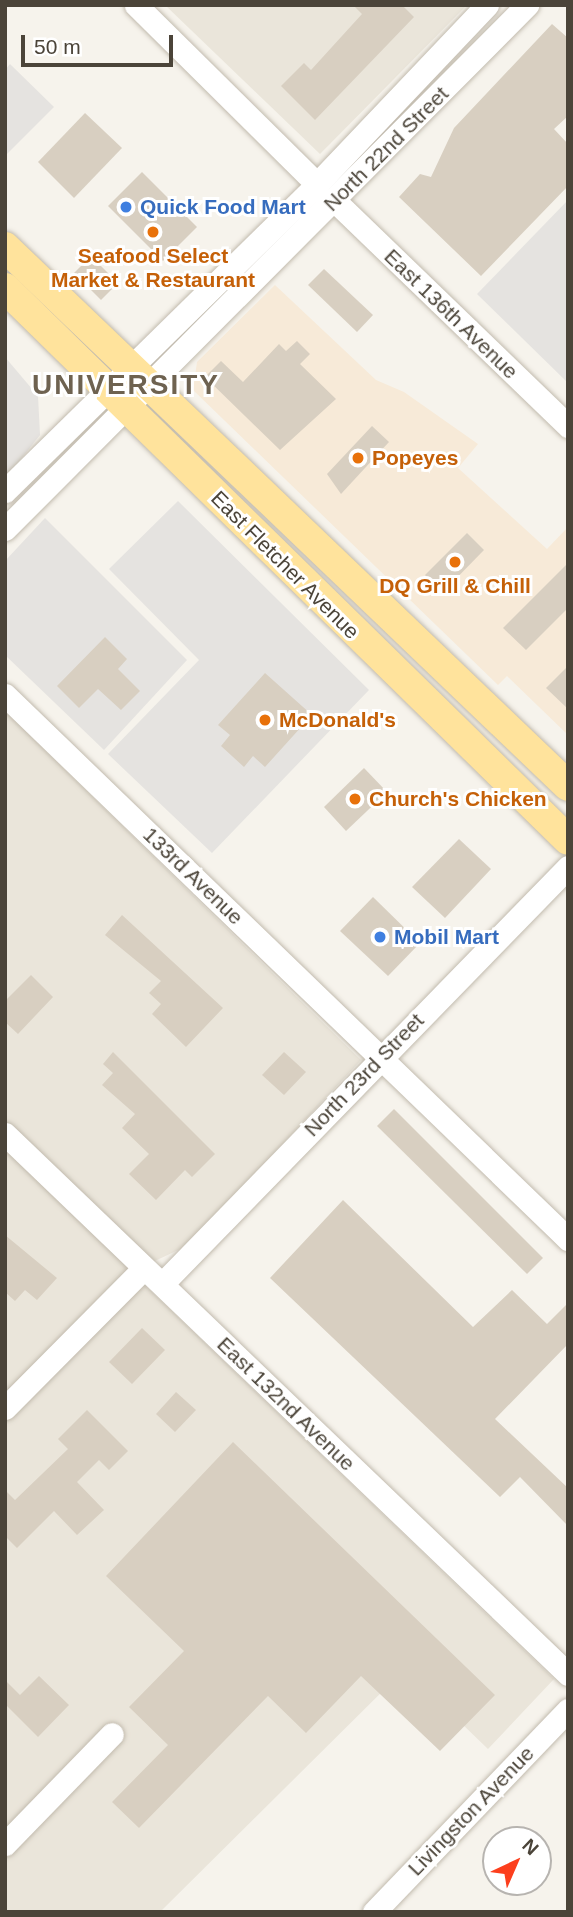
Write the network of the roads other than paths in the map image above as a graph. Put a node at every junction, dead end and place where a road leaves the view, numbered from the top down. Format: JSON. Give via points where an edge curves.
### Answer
{"nodes":[{"id":1,"x":136,"y":5,"type":"edge"},
{"id":2,"x":487,"y":5,"type":"edge"},
{"id":3,"x":527,"y":5,"type":"edge"},
{"id":4,"x":317,"y":184,"type":"junction"},
{"id":5,"x":335,"y":201,"type":"junction"},
{"id":6,"x":5,"y":247,"type":"edge"},
{"id":7,"x":5,"y":288,"type":"edge"},
{"id":8,"x":137,"y":374,"type":"junction"},
{"id":9,"x":116,"y":396,"type":"junction"},
{"id":10,"x":568,"y":426,"type":"edge"},
{"id":11,"x":5,"y":491,"type":"edge"},
{"id":12,"x":5,"y":529,"type":"edge"},
{"id":13,"x":5,"y":695,"type":"edge"},
{"id":14,"x":568,"y":786,"type":"edge"},
{"id":15,"x":568,"y":839,"type":"edge"},
{"id":16,"x":568,"y":867,"type":"edge"},
{"id":17,"x":380,"y":1058,"type":"junction"},
{"id":18,"x":5,"y":1134,"type":"edge"},
{"id":19,"x":568,"y":1239,"type":"edge"},
{"id":20,"x":144,"y":1268,"type":"junction"},
{"id":21,"x":162,"y":1284,"type":"junction"},
{"id":22,"x":5,"y":1408,"type":"edge"},
{"id":23,"x":568,"y":1674,"type":"edge"},
{"id":24,"x":568,"y":1710,"type":"edge"},
{"id":25,"x":112,"y":1734,"type":"dead end"},
{"id":26,"x":5,"y":1844,"type":"edge"},
{"id":27,"x":374,"y":1912,"type":"edge"}],
"edges":[{"from":1,"to":4,"type":"street"},
{"from":2,"to":4,"type":"street","name":"North 22nd Street"},
{"from":3,"to":5,"type":"street","name":"North 22nd Street"},
{"from":4,"to":8,"type":"street","name":"North 22nd Street"},
{"from":5,"to":8,"type":"street","name":"North 22nd Street"},
{"from":5,"to":10,"type":"street","name":"East 136th Avenue"},
{"from":6,"to":8,"type":"main road","name":"East Fletcher Avenue"},
{"from":7,"to":9,"type":"main road","name":"East Fletcher Avenue"},
{"from":8,"to":9,"type":"street","name":"North 22nd Street"},
{"from":8,"to":14,"type":"main road","name":"East Fletcher Avenue"},
{"from":9,"to":11,"type":"street","name":"North 22nd Street"},
{"from":9,"to":12,"type":"street","name":"North 22nd Street"},
{"from":9,"to":15,"type":"main road","name":"East Fletcher Avenue"},
{"from":13,"to":17,"type":"street","name":"133rd Avenue"},
{"from":16,"to":17,"type":"street","name":"North 23rd Street"},
{"from":17,"to":19,"type":"street","name":"133rd Avenue"},
{"from":17,"to":21,"type":"street","name":"North 23rd Street"},
{"from":18,"to":20,"type":"street","name":"East 132nd Avenue"},
{"from":20,"to":21,"type":"street","name":"East 132nd Avenue"},
{"from":20,"to":22,"type":"street"},
{"from":21,"to":23,"type":"street","name":"East 132nd Avenue"},
{"from":24,"to":27,"type":"street","name":"Livingston Avenue"},
{"from":25,"to":26,"type":"street"}]}
